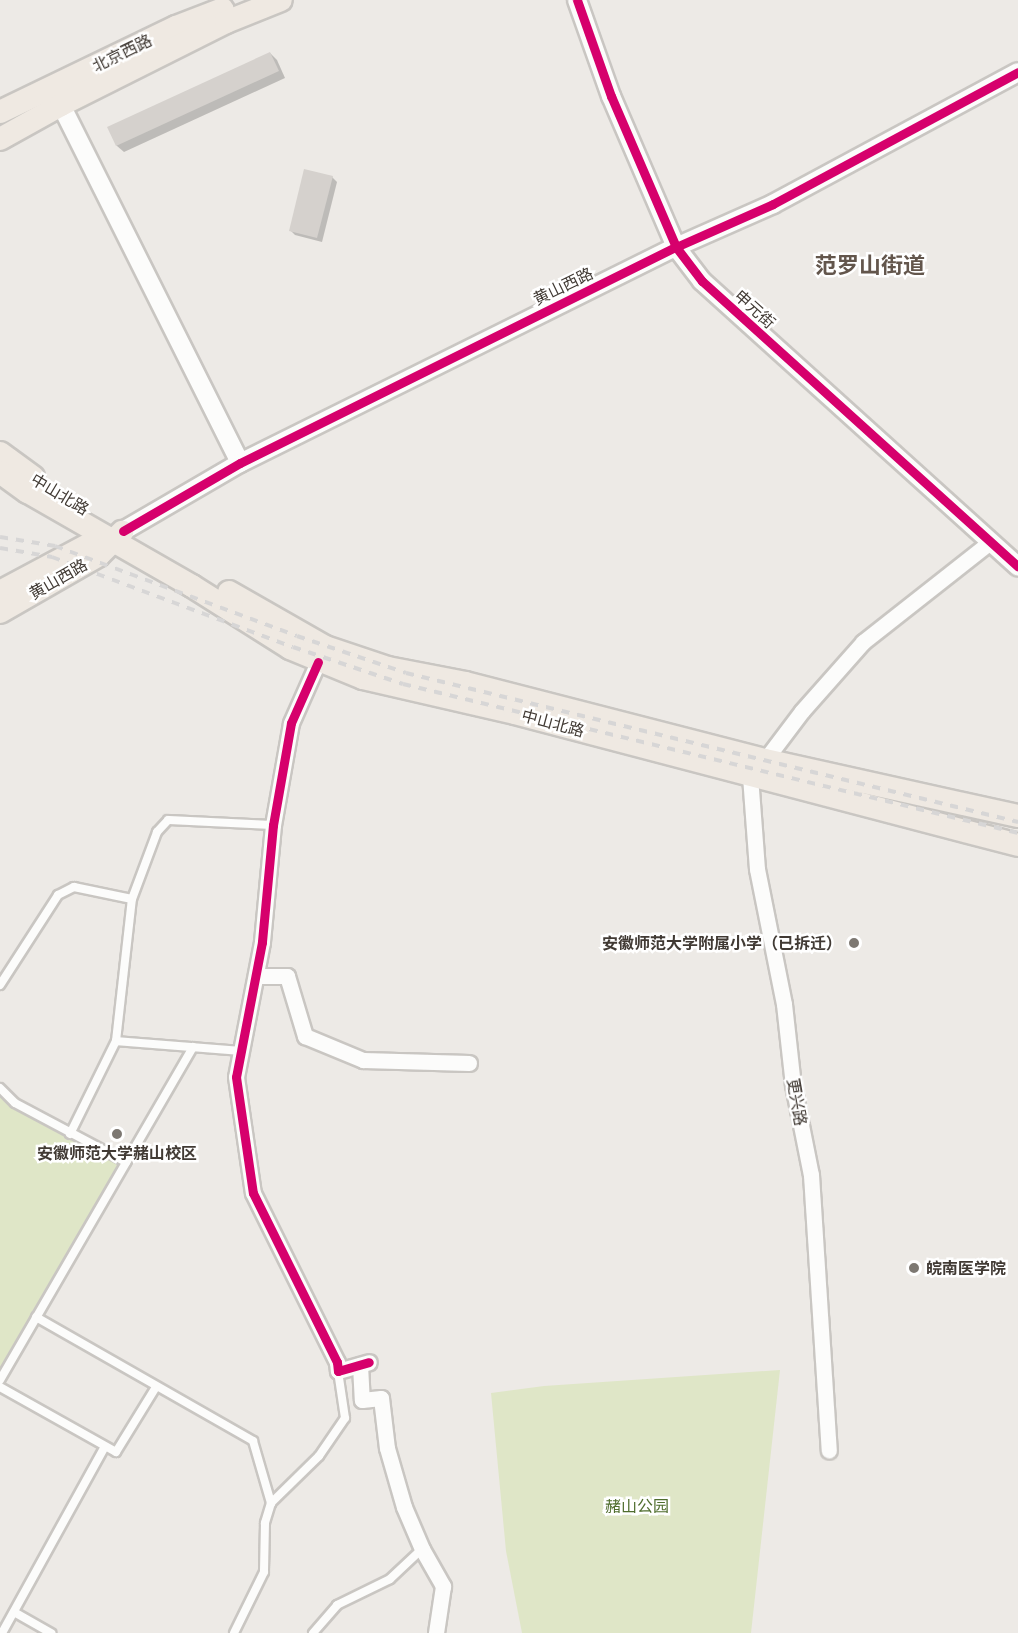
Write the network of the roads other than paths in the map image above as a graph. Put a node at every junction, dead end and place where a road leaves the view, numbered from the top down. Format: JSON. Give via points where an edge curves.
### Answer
{"nodes":[{"id":1,"x":247,"y":0,"type":"edge"},
{"id":2,"x":281,"y":0,"type":"edge"},
{"id":3,"x":577,"y":0,"type":"edge"},
{"id":4,"x":1018,"y":72,"type":"edge"},
{"id":5,"x":61,"y":105,"type":"junction"},
{"id":6,"x":0,"y":112,"type":"edge"},
{"id":7,"x":0,"y":139,"type":"edge"},
{"id":8,"x":676,"y":247,"type":"junction"},
{"id":9,"x":0,"y":453,"type":"edge"},
{"id":10,"x":240,"y":463,"type":"junction"},
{"id":11,"x":0,"y":472,"type":"edge"},
{"id":12,"x":114,"y":536,"type":"junction"},
{"id":13,"x":990,"y":542,"type":"junction"},
{"id":14,"x":1018,"y":567,"type":"edge"},
{"id":15,"x":0,"y":592,"type":"edge"},
{"id":16,"x":0,"y":612,"type":"edge"},
{"id":17,"x":318,"y":662,"type":"junction"},
{"id":18,"x":756,"y":764,"type":"junction"},
{"id":19,"x":1018,"y":816,"type":"edge"},
{"id":20,"x":273,"y":825,"type":"junction"},
{"id":21,"x":1018,"y":845,"type":"edge"},
{"id":22,"x":132,"y":899,"type":"junction"},
{"id":23,"x":256,"y":976,"type":"junction"},
{"id":24,"x":0,"y":985,"type":"edge"},
{"id":25,"x":116,"y":1041,"type":"junction"},
{"id":26,"x":193,"y":1047,"type":"junction"},
{"id":27,"x":241,"y":1051,"type":"junction"},
{"id":28,"x":469,"y":1063,"type":"dead end"},
{"id":29,"x":0,"y":1088,"type":"edge"},
{"id":30,"x":70,"y":1134,"type":"junction"},
{"id":31,"x":126,"y":1162,"type":"junction"},
{"id":32,"x":36,"y":1317,"type":"junction"},
{"id":33,"x":338,"y":1371,"type":"junction"},
{"id":34,"x":0,"y":1380,"type":"edge"},
{"id":35,"x":0,"y":1387,"type":"edge"},
{"id":36,"x":156,"y":1387,"type":"junction"},
{"id":37,"x":104,"y":1448,"type":"junction"},
{"id":38,"x":829,"y":1450,"type":"dead end"},
{"id":39,"x":271,"y":1503,"type":"junction"},
{"id":40,"x":422,"y":1549,"type":"junction"},
{"id":41,"x":14,"y":1612,"type":"junction"},
{"id":42,"x":2,"y":1633,"type":"edge"},
{"id":43,"x":51,"y":1633,"type":"edge"},
{"id":44,"x":234,"y":1633,"type":"edge"},
{"id":45,"x":313,"y":1633,"type":"edge"},
{"id":46,"x":436,"y":1633,"type":"edge"}],
"edges":[{"from":1,"to":6,"type":"main road","name":"北京西路","via":[[176,27]]},
{"from":2,"to":5,"type":"main road","name":"北京西路","via":[[226,22]]},
{"from":3,"to":8,"type":"street","name":"申元街","via":[[611,96]]},
{"from":4,"to":8,"type":"street","name":"黄山西路","via":[[773,204]]},
{"from":5,"to":7,"type":"main road","name":"北京西路"},
{"from":5,"to":10,"type":"street"},
{"from":8,"to":10,"type":"street","name":"黄山西路"},
{"from":8,"to":13,"type":"street","name":"申元街","via":[[702,281]]},
{"from":9,"to":12,"type":"main road","name":"中山北路"},
{"from":10,"to":12,"type":"street","name":"黄山西路"},
{"from":11,"to":12,"type":"main road","name":"中山北路"},
{"from":12,"to":15,"type":"main road","name":"黄山西路"},
{"from":12,"to":16,"type":"main road","name":"黄山西路","via":[[99,555]]},
{"from":12,"to":17,"type":"main road","name":"中山北路"},
{"from":12,"to":18,"type":"main road","via":[[325,647],[388,668],[465,683]]},
{"from":13,"to":14,"type":"street","name":"申元街"},
{"from":13,"to":18,"type":"street","via":[[863,642]]},
{"from":17,"to":18,"type":"main road","name":"中山北路","via":[[363,678]]},
{"from":17,"to":20,"type":"street","via":[[291,723]]},
{"from":18,"to":19,"type":"main road"},
{"from":18,"to":21,"type":"main road","name":"中山北路"},
{"from":18,"to":38,"type":"street","name":"更兴路","via":[[757,869],[784,1004],[793,1085],[811,1175]]},
{"from":20,"to":22,"type":"lane","via":[[168,820],[157,832]]},
{"from":20,"to":23,"type":"street"},
{"from":22,"to":24,"type":"lane","via":[[74,887],[58,895]]},
{"from":22,"to":25,"type":"lane"},
{"from":23,"to":27,"type":"street"},
{"from":23,"to":28,"type":"street","via":[[287,976],[305,1036],[363,1060]]},
{"from":25,"to":26,"type":"lane"},
{"from":25,"to":30,"type":"lane"},
{"from":26,"to":27,"type":"lane"},
{"from":26,"to":31,"type":"lane"},
{"from":27,"to":33,"type":"street","via":[[236,1077],[253,1193]]},
{"from":29,"to":30,"type":"lane","via":[[15,1103]]},
{"from":30,"to":31,"type":"lane"},
{"from":31,"to":32,"type":"lane"},
{"from":32,"to":34,"type":"lane"},
{"from":32,"to":36,"type":"lane"},
{"from":33,"to":39,"type":"lane","via":[[345,1418],[319,1456]]},
{"from":33,"to":40,"type":"street","via":[[364,1364],[362,1400],[381,1398],[387,1448],[404,1507]]},
{"from":35,"to":37,"type":"lane"},
{"from":36,"to":37,"type":"lane","via":[[116,1452]]},
{"from":36,"to":39,"type":"lane","via":[[253,1441]]},
{"from":37,"to":41,"type":"lane"},
{"from":39,"to":44,"type":"lane","via":[[265,1523],[264,1572]]},
{"from":40,"to":45,"type":"lane","via":[[390,1579],[338,1605]]},
{"from":40,"to":46,"type":"street","via":[[442,1586]]},
{"from":41,"to":42,"type":"lane"},
{"from":41,"to":43,"type":"lane"}]}
